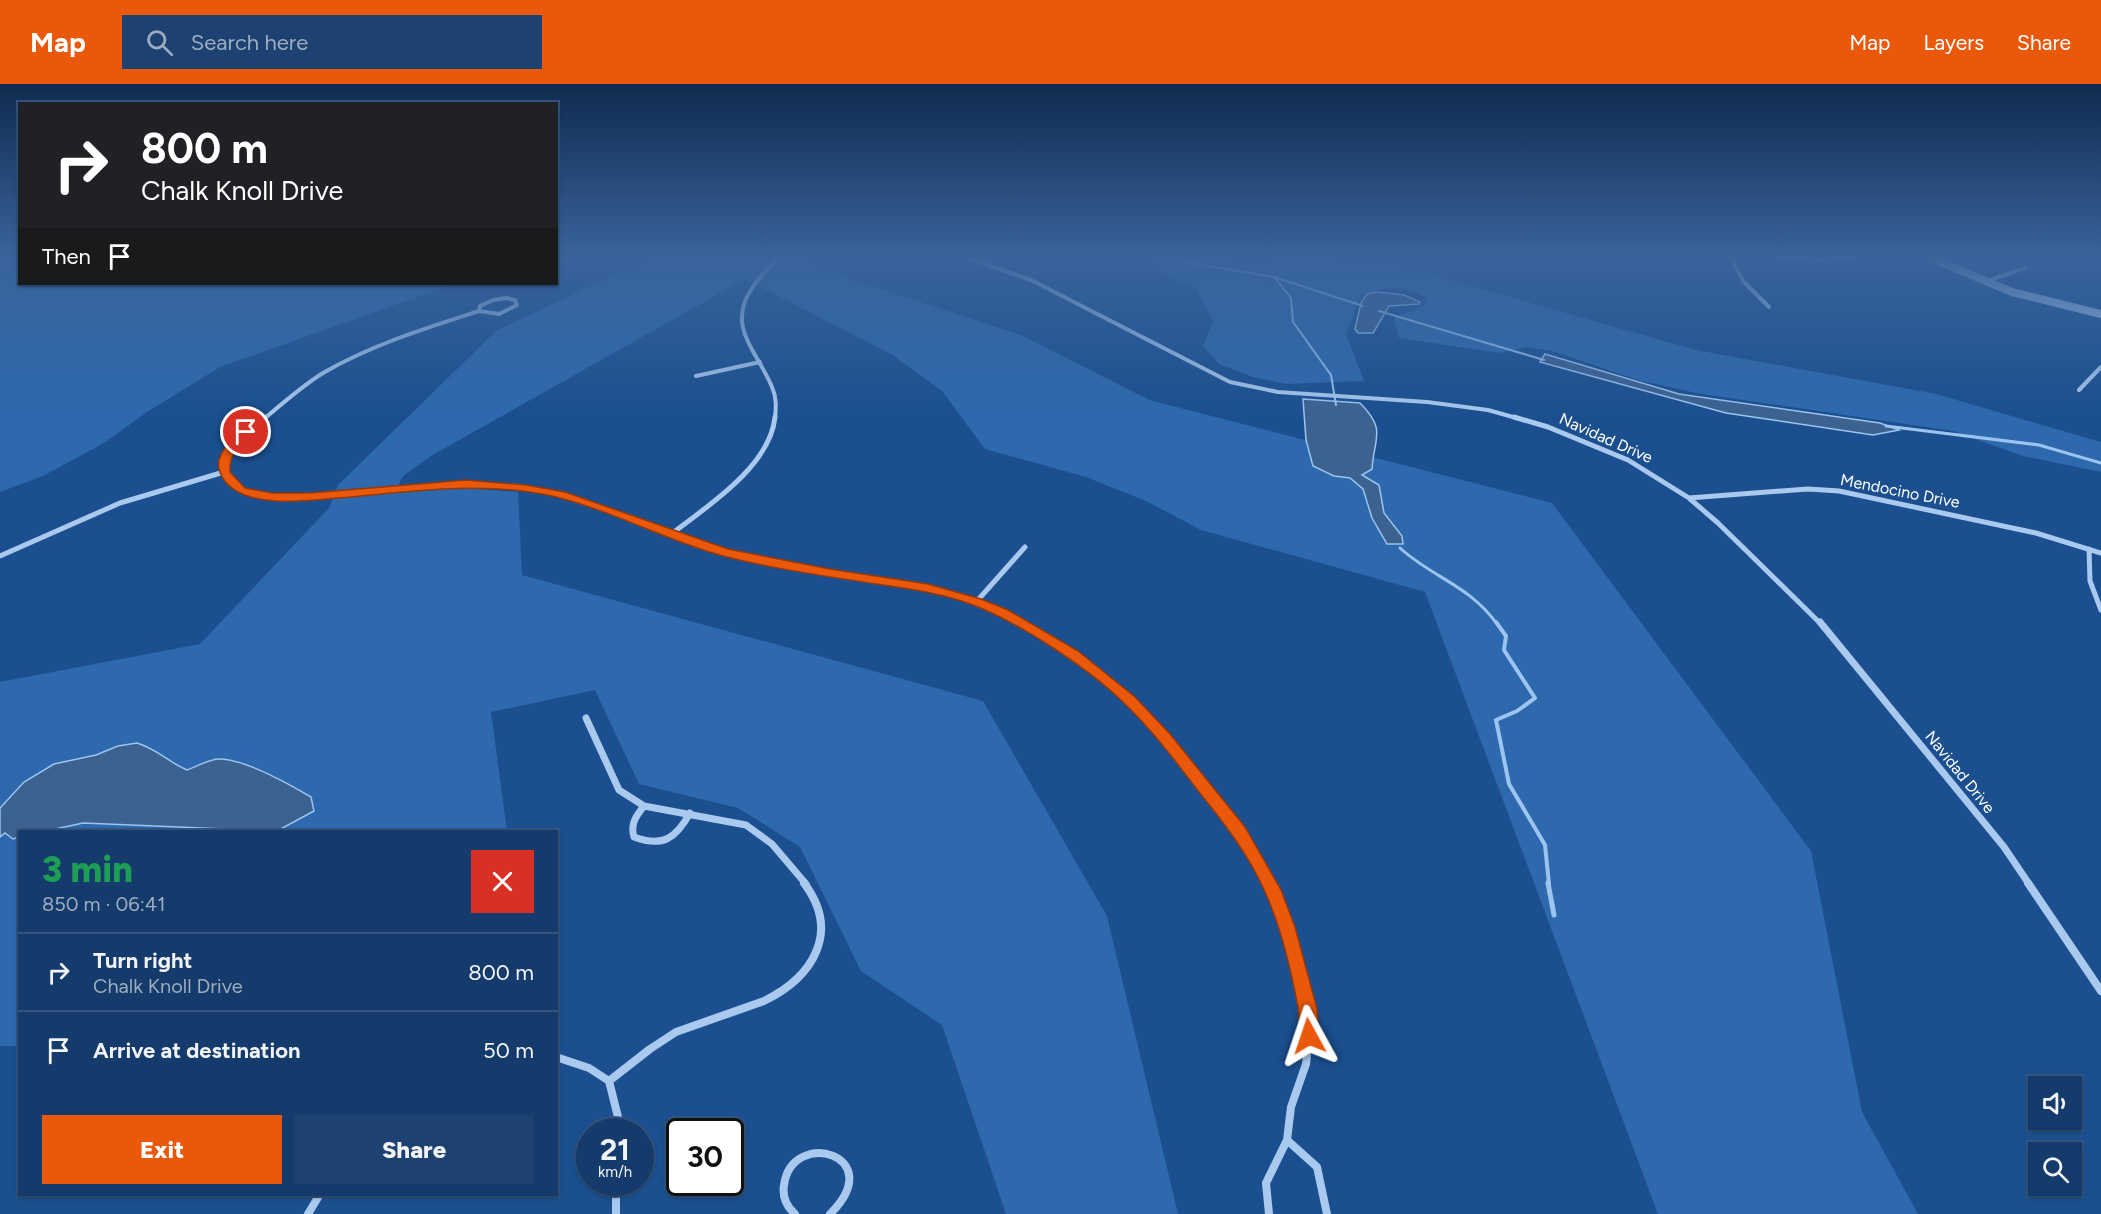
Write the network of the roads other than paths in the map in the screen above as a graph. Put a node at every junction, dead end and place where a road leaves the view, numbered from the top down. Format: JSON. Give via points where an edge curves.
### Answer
{"nodes":[{"id":1,"x":511,"y":310,"type":"edge"},
{"id":2,"x":743,"y":310,"type":"edge"},
{"id":3,"x":1089,"y":310,"type":"edge"},
{"id":4,"x":2082,"y":310,"type":"edge"},
{"id":5,"x":479,"y":311,"type":"joint"},
{"id":6,"x":2101,"y":314,"type":"edge"},
{"id":7,"x":759,"y":362,"type":"junction"},
{"id":8,"x":2101,"y":368,"type":"edge"},
{"id":9,"x":696,"y":376,"type":"dead end"},
{"id":10,"x":2079,"y":390,"type":"dead end"},
{"id":11,"x":224,"y":472,"type":"junction"},
{"id":12,"x":1689,"y":498,"type":"junction"},
{"id":13,"x":670,"y":534,"type":"junction"},
{"id":14,"x":1025,"y":547,"type":"dead end"},
{"id":15,"x":2089,"y":549,"type":"junction"},
{"id":16,"x":2101,"y":553,"type":"edge"},
{"id":17,"x":0,"y":556,"type":"edge"},
{"id":18,"x":977,"y":602,"type":"junction"},
{"id":19,"x":2101,"y":610,"type":"edge"},
{"id":20,"x":586,"y":718,"type":"dead end"},
{"id":21,"x":644,"y":806,"type":"junction"},
{"id":22,"x":690,"y":813,"type":"junction"},
{"id":23,"x":2101,"y":991,"type":"edge"},
{"id":24,"x":558,"y":1058,"type":"edge"},
{"id":25,"x":609,"y":1081,"type":"junction"},
{"id":26,"x":618,"y":1118,"type":"edge"},
{"id":27,"x":1287,"y":1140,"type":"junction"},
{"id":28,"x":319,"y":1196,"type":"edge"},
{"id":29,"x":616,"y":1196,"type":"edge"},
{"id":30,"x":308,"y":1214,"type":"edge"},
{"id":31,"x":616,"y":1214,"type":"edge"},
{"id":32,"x":795,"y":1214,"type":"edge"},
{"id":33,"x":830,"y":1214,"type":"edge"},
{"id":34,"x":1269,"y":1214,"type":"edge"},
{"id":35,"x":1327,"y":1214,"type":"edge"}],
"edges":[{"from":1,"to":5,"type":"street","via":[[487,314]]},
{"from":2,"to":7,"type":"street","via":[[745,343]]},
{"from":3,"to":12,"type":"street","name":"Navidad Drive","via":[[1230,382],[1278,392],[1488,410],[1548,427],[1628,460]]},
{"from":4,"to":6,"type":"street"},
{"from":5,"to":11,"type":"street","via":[[394,339],[324,373],[238,439],[226,454]]},
{"from":7,"to":9,"type":"street"},
{"from":7,"to":13,"type":"street","via":[[771,381],[777,406],[765,446],[742,475]]},
{"from":8,"to":10,"type":"street"},
{"from":11,"to":13,"type":"street","via":[[241,490],[285,497],[450,484],[526,488],[561,494]]},
{"from":11,"to":17,"type":"street","via":[[120,504]]},
{"from":12,"to":15,"type":"street","name":"Mendocino Drive","via":[[1808,489],[1839,491],[2036,533]]},
{"from":12,"to":23,"type":"street","name":"Navidad Drive","via":[[1817,619],[2004,847]]},
{"from":13,"to":18,"type":"street","via":[[725,552],[928,588]]},
{"from":14,"to":18,"type":"street"},
{"from":15,"to":16,"type":"street","name":"Mendocino Drive"},
{"from":15,"to":19,"type":"street","via":[[2090,581]]},
{"from":18,"to":27,"type":"street","via":[[1073,654],[1130,700],[1212,797],[1256,857],[1287,927],[1307,1009],[1306,1064],[1291,1107]]},
{"from":20,"to":21,"type":"street","via":[[619,790]]},
{"from":21,"to":22,"type":"street"},
{"from":21,"to":22,"type":"street","via":[[631,829],[634,837],[644,842],[672,838]]},
{"from":22,"to":25,"type":"street","via":[[746,825],[783,854],[811,892],[822,918],[824,931],[819,948],[790,987],[751,1006],[674,1032]]},
{"from":24,"to":25,"type":"street","via":[[589,1068]]},
{"from":25,"to":26,"type":"street"},
{"from":27,"to":34,"type":"street","via":[[1266,1183]]},
{"from":27,"to":35,"type":"street","via":[[1317,1167]]},
{"from":28,"to":30,"type":"street"},
{"from":29,"to":31,"type":"street"},
{"from":32,"to":33,"type":"street","via":[[785,1202],[784,1180],[798,1160],[820,1152],[840,1158],[850,1175],[847,1196]]}]}
